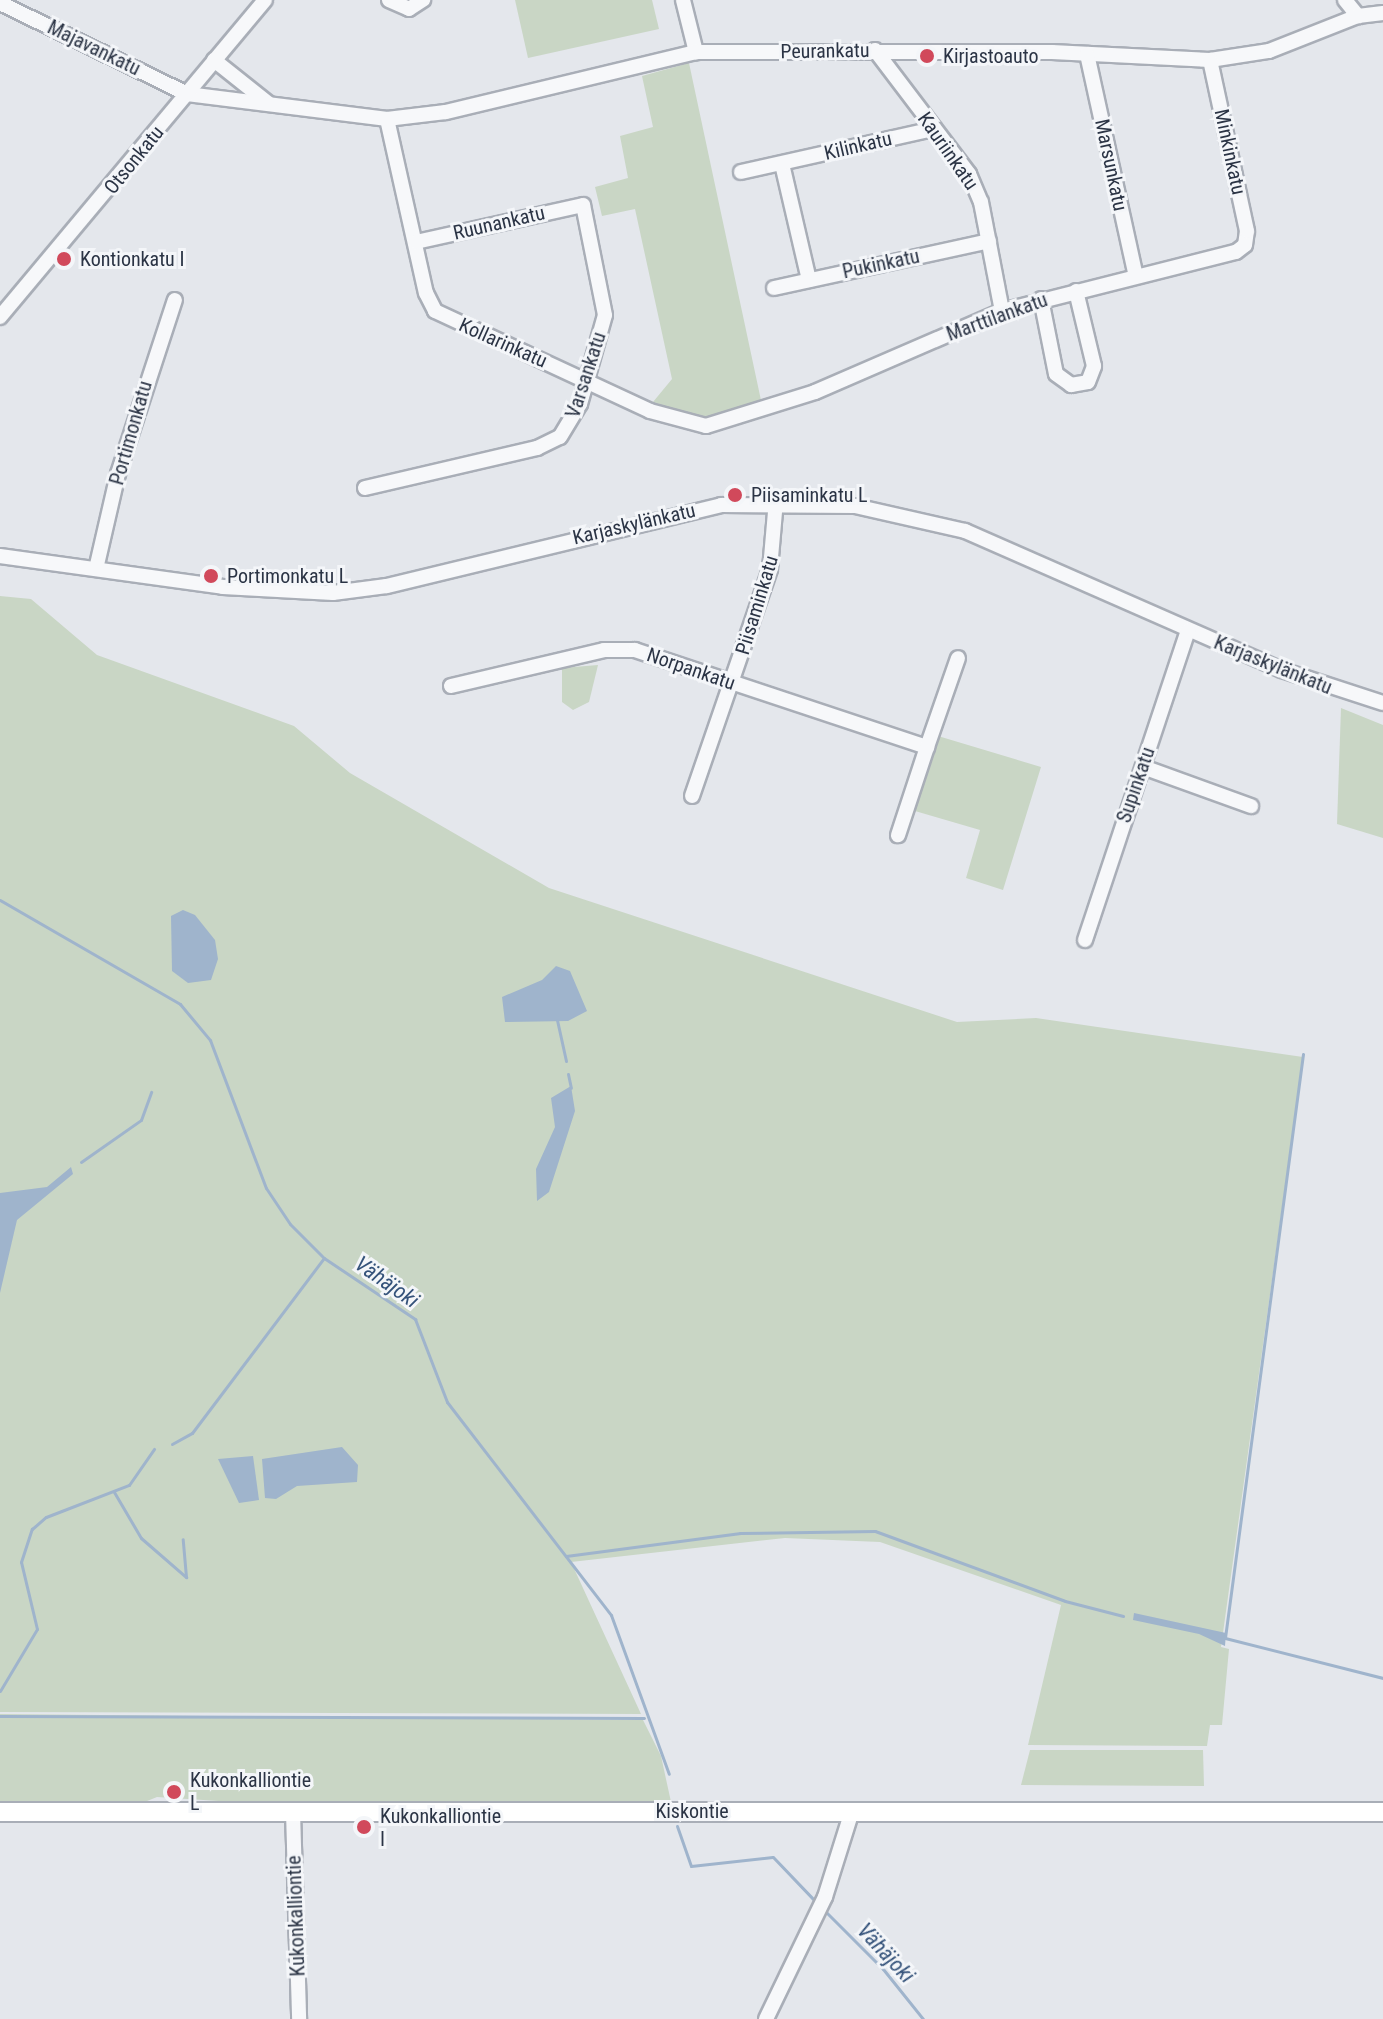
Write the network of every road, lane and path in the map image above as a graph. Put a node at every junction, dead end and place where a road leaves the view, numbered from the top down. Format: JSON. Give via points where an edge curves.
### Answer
{"nodes":[{"id":1,"x":265,"y":0,"type":"edge"},
{"id":2,"x":389,"y":0,"type":"edge"},
{"id":3,"x":423,"y":0,"type":"edge"},
{"id":4,"x":683,"y":0,"type":"edge"},
{"id":5,"x":1345,"y":0,"type":"edge"},
{"id":6,"x":0,"y":3,"type":"edge"},
{"id":7,"x":1383,"y":13,"type":"edge"},
{"id":8,"x":1358,"y":16,"type":"junction"},
{"id":9,"x":875,"y":50,"type":"junction"},
{"id":10,"x":696,"y":52,"type":"junction"},
{"id":11,"x":1087,"y":54,"type":"junction"},
{"id":12,"x":214,"y":60,"type":"junction"},
{"id":13,"x":1210,"y":60,"type":"junction"},
{"id":14,"x":187,"y":94,"type":"junction"},
{"id":15,"x":268,"y":103,"type":"junction"},
{"id":16,"x":387,"y":119,"type":"junction"},
{"id":17,"x":934,"y":129,"type":"junction"},
{"id":18,"x":782,"y":164,"type":"junction"},
{"id":19,"x":741,"y":172,"type":"dead end"},
{"id":20,"x":583,"y":205,"type":"joint"},
{"id":21,"x":989,"y":241,"type":"junction"},
{"id":22,"x":416,"y":242,"type":"junction"},
{"id":23,"x":1245,"y":245,"type":"joint"},
{"id":24,"x":1136,"y":276,"type":"junction"},
{"id":25,"x":809,"y":280,"type":"junction"},
{"id":26,"x":774,"y":288,"type":"dead end"},
{"id":27,"x":1076,"y":291,"type":"junction"},
{"id":28,"x":1041,"y":299,"type":"junction"},
{"id":29,"x":175,"y":300,"type":"dead end"},
{"id":30,"x":1002,"y":311,"type":"junction"},
{"id":31,"x":1,"y":315,"type":"edge"},
{"id":32,"x":586,"y":381,"type":"junction"},
{"id":33,"x":758,"y":413,"type":"joint"},
{"id":34,"x":365,"y":488,"type":"dead end"},
{"id":35,"x":776,"y":501,"type":"junction"},
{"id":36,"x":0,"y":556,"type":"edge"},
{"id":37,"x":96,"y":569,"type":"junction"},
{"id":38,"x":1188,"y":631,"type":"junction"},
{"id":39,"x":958,"y":658,"type":"dead end"},
{"id":40,"x":732,"y":683,"type":"junction"},
{"id":41,"x":451,"y":686,"type":"dead end"},
{"id":42,"x":1383,"y":703,"type":"edge"},
{"id":43,"x":927,"y":747,"type":"junction"},
{"id":44,"x":1143,"y":767,"type":"junction"},
{"id":45,"x":692,"y":796,"type":"dead end"},
{"id":46,"x":1251,"y":806,"type":"dead end"},
{"id":47,"x":898,"y":835,"type":"dead end"},
{"id":48,"x":1085,"y":940,"type":"dead end"},
{"id":49,"x":852,"y":1811,"type":"junction"},
{"id":50,"x":0,"y":1812,"type":"edge"},
{"id":51,"x":293,"y":1812,"type":"junction"},
{"id":52,"x":1383,"y":1812,"type":"edge"},
{"id":53,"x":299,"y":2019,"type":"edge"},
{"id":54,"x":766,"y":2019,"type":"edge"}],
"edges":[{"from":1,"to":12,"type":"street","name":"Otsonkatu"},
{"from":2,"to":3,"type":"street","via":[[409,9]]},
{"from":4,"to":10,"type":"street"},
{"from":5,"to":8,"type":"street"},
{"from":6,"to":14,"type":"street","name":"Majavankatu"},
{"from":7,"to":8,"type":"street","name":"Peurankatu"},
{"from":8,"to":13,"type":"street","name":"Peurankatu","via":[[1304,41]]},
{"from":9,"to":10,"type":"street","name":"Peurankatu"},
{"from":9,"to":11,"type":"street","name":"Peurankatu"},
{"from":9,"to":17,"type":"street","name":"Kauriinkatu"},
{"from":10,"to":16,"type":"street","name":"Peurankatu","via":[[446,112]]},
{"from":11,"to":13,"type":"street","name":"Peurankatu"},
{"from":11,"to":24,"type":"street","name":"Marsunkatu"},
{"from":12,"to":14,"type":"street","name":"Otsonkatu"},
{"from":12,"to":15,"type":"street"},
{"from":13,"to":23,"type":"street","name":"Minkinkatu","via":[[1247,231]]},
{"from":14,"to":15,"type":"street","name":"Peurankatu"},
{"from":14,"to":31,"type":"street","name":"Otsonkatu"},
{"from":15,"to":16,"type":"street","name":"Peurankatu"},
{"from":16,"to":22,"type":"street","name":"Kollarinkatu"},
{"from":17,"to":18,"type":"street","name":"Kilinkatu"},
{"from":17,"to":21,"type":"street","name":"Kauriinkatu","via":[[975,186]]},
{"from":18,"to":19,"type":"street","name":"Kilinkatu"},
{"from":18,"to":25,"type":"street"},
{"from":20,"to":22,"type":"street","name":"Ruunankatu"},
{"from":20,"to":32,"type":"street","name":"Varsankatu","via":[[605,315]]},
{"from":21,"to":25,"type":"street","name":"Pukinkatu"},
{"from":21,"to":30,"type":"street","name":"Kauriinkatu"},
{"from":22,"to":32,"type":"street","name":"Kollarinkatu","via":[[428,298],[438,313]]},
{"from":23,"to":24,"type":"street","name":"Marttilankatu","via":[[1236,252]]},
{"from":24,"to":27,"type":"street","name":"Marttilankatu"},
{"from":25,"to":26,"type":"street","name":"Pukinkatu"},
{"from":27,"to":28,"type":"street","name":"Marttilankatu"},
{"from":27,"to":28,"type":"street","via":[[1094,366],[1088,382],[1071,385],[1056,374]]},
{"from":28,"to":30,"type":"street","name":"Marttilankatu"},
{"from":29,"to":37,"type":"street","name":"Portimonkatu","via":[[118,474]]},
{"from":30,"to":33,"type":"street","name":"Marttilankatu"},
{"from":32,"to":33,"type":"street","name":"Kollarinkatu","via":[[692,426]]},
{"from":32,"to":34,"type":"street","name":"Varsankatu","via":[[572,420],[551,443]]},
{"from":35,"to":37,"type":"street","name":"Karjaskylänkatu","via":[[709,507],[387,586],[333,593],[253,590]]},
{"from":35,"to":38,"type":"street","name":"Karjaskylänkatu","via":[[855,506],[965,531]]},
{"from":35,"to":40,"type":"street","name":"Piisaminkatu","via":[[770,569]]},
{"from":36,"to":37,"type":"street","name":"Karjaskylänkatu"},
{"from":38,"to":42,"type":"street","name":"Karjaskylänkatu","via":[[1320,685]]},
{"from":38,"to":44,"type":"street","name":"Supinkatu"},
{"from":39,"to":43,"type":"street"},
{"from":40,"to":41,"type":"street","name":"Norpankatu","via":[[635,650],[604,650]]},
{"from":40,"to":43,"type":"street","name":"Norpankatu"},
{"from":40,"to":45,"type":"street","name":"Piisaminkatu"},
{"from":43,"to":47,"type":"street"},
{"from":44,"to":46,"type":"street"},
{"from":44,"to":48,"type":"street","name":"Supinkatu"},
{"from":49,"to":51,"type":"main road","name":"Kiskontie"},
{"from":49,"to":52,"type":"main road","name":"Kiskontie"},
{"from":49,"to":54,"type":"street","via":[[825,1897]]},
{"from":50,"to":51,"type":"main road","name":"Kiskontie"},
{"from":51,"to":53,"type":"street","name":"Kukonkalliontie"}]}
